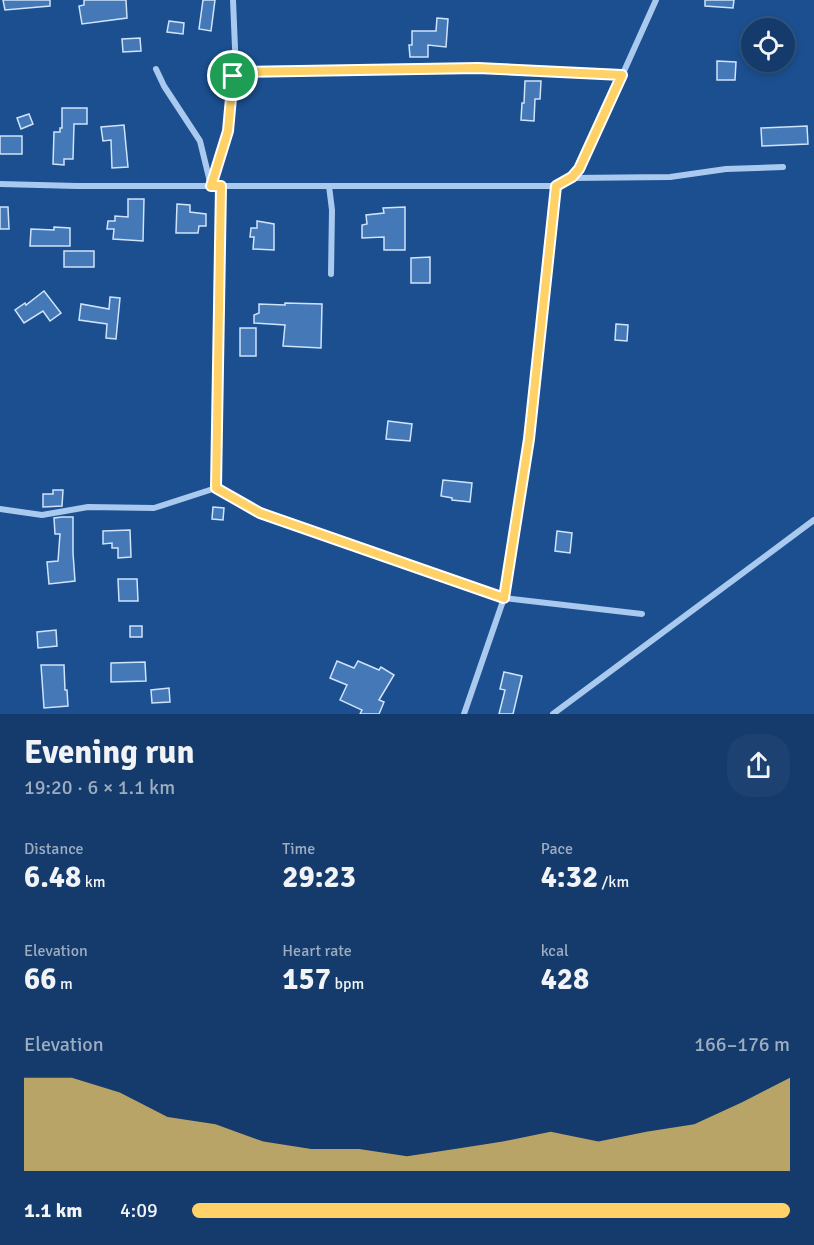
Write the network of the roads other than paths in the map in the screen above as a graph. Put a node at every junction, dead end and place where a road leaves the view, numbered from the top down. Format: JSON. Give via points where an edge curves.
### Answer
{"nodes":[{"id":1,"x":232,"y":0,"type":"edge"},
{"id":2,"x":656,"y":0,"type":"edge"},
{"id":3,"x":156,"y":69,"type":"dead end"},
{"id":4,"x":236,"y":72,"type":"junction"},
{"id":5,"x":622,"y":75,"type":"junction"},
{"id":6,"x":783,"y":167,"type":"dead end"},
{"id":7,"x":572,"y":177,"type":"junction"},
{"id":8,"x":0,"y":184,"type":"edge"},
{"id":9,"x":211,"y":186,"type":"junction"},
{"id":10,"x":221,"y":186,"type":"junction"},
{"id":11,"x":329,"y":186,"type":"junction"},
{"id":12,"x":556,"y":186,"type":"junction"},
{"id":13,"x":331,"y":274,"type":"dead end"},
{"id":14,"x":216,"y":488,"type":"junction"},
{"id":15,"x":0,"y":509,"type":"edge"},
{"id":16,"x":814,"y":520,"type":"edge"},
{"id":17,"x":504,"y":598,"type":"junction"},
{"id":18,"x":642,"y":614,"type":"dead end"},
{"id":19,"x":464,"y":714,"type":"edge"},
{"id":20,"x":553,"y":714,"type":"edge"}],
"edges":[{"from":1,"to":4,"type":"street"},
{"from":2,"to":5,"type":"street"},
{"from":3,"to":9,"type":"street","via":[[201,141]]},
{"from":4,"to":5,"type":"street","via":[[478,68]]},
{"from":4,"to":9,"type":"street","via":[[228,131]]},
{"from":5,"to":7,"type":"street"},
{"from":6,"to":7,"type":"street","via":[[726,169],[670,177]]},
{"from":7,"to":12,"type":"street"},
{"from":8,"to":9,"type":"street"},
{"from":9,"to":10,"type":"street"},
{"from":10,"to":11,"type":"street"},
{"from":10,"to":14,"type":"street"},
{"from":11,"to":12,"type":"street"},
{"from":11,"to":13,"type":"street"},
{"from":12,"to":17,"type":"street","via":[[529,439]]},
{"from":14,"to":15,"type":"street","via":[[154,508],[88,507],[42,515]]},
{"from":14,"to":17,"type":"street","via":[[260,513]]},
{"from":16,"to":20,"type":"street"},
{"from":17,"to":18,"type":"street"},
{"from":17,"to":19,"type":"street"}]}
